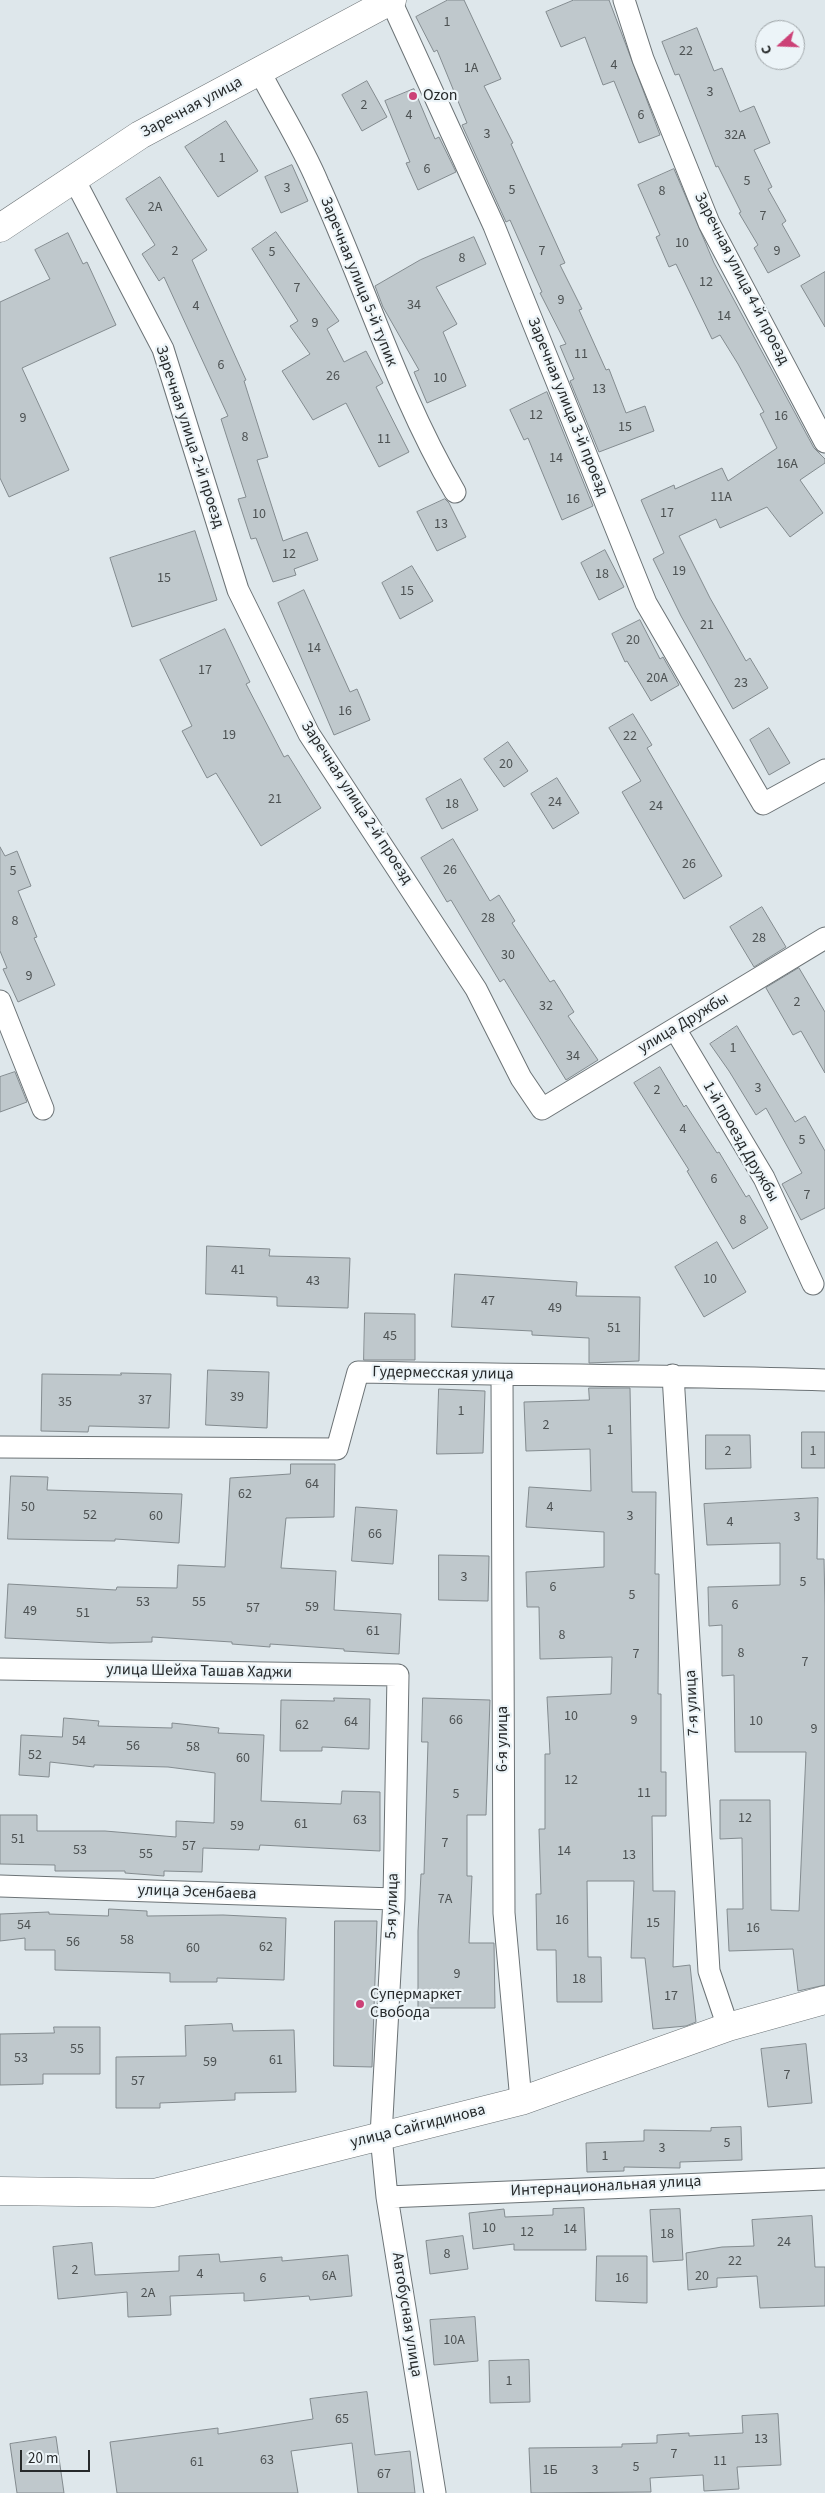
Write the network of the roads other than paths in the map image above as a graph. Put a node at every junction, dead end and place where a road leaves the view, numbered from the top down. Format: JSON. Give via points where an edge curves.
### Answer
{"nodes":[{"id":1,"x":391,"y":0,"type":"edge"},
{"id":2,"x":624,"y":0,"type":"edge"},
{"id":3,"x":260,"y":72,"type":"junction"},
{"id":4,"x":74,"y":179,"type":"junction"},
{"id":5,"x":0,"y":228,"type":"edge"},
{"id":6,"x":825,"y":442,"type":"edge"},
{"id":7,"x":455,"y":492,"type":"dead end"},
{"id":8,"x":825,"y":770,"type":"edge"},
{"id":9,"x":825,"y":938,"type":"edge"},
{"id":10,"x":0,"y":1001,"type":"edge"},
{"id":11,"x":675,"y":1029,"type":"junction"},
{"id":12,"x":43,"y":1109,"type":"dead end"},
{"id":13,"x":542,"y":1109,"type":"joint"},
{"id":14,"x":813,"y":1284,"type":"dead end"},
{"id":15,"x":502,"y":1375,"type":"junction"},
{"id":16,"x":673,"y":1375,"type":"junction"},
{"id":17,"x":825,"y":1380,"type":"edge"},
{"id":18,"x":0,"y":1448,"type":"edge"},
{"id":19,"x":0,"y":1669,"type":"edge"},
{"id":20,"x":398,"y":1675,"type":"joint"},
{"id":21,"x":0,"y":1886,"type":"edge"},
{"id":22,"x":394,"y":1899,"type":"junction"},
{"id":23,"x":825,"y":2000,"type":"edge"},
{"id":24,"x":728,"y":2027,"type":"junction"},
{"id":25,"x":521,"y":2101,"type":"junction"},
{"id":26,"x":381,"y":2136,"type":"junction"},
{"id":27,"x":825,"y":2179,"type":"edge"},
{"id":28,"x":0,"y":2192,"type":"edge"},
{"id":29,"x":388,"y":2197,"type":"junction"},
{"id":30,"x":435,"y":2493,"type":"edge"}],
"edges":[{"from":1,"to":3,"type":"main road","name":"Заречная улица"},
{"from":1,"to":8,"type":"street","name":"Заречная улица 3-й проезд","via":[[494,226],[646,603],[763,804]]},
{"from":2,"to":6,"type":"street","name":"Заречная улица 4-й проезд","via":[[643,59],[709,222]]},
{"from":3,"to":4,"type":"main road","name":"Заречная улица","via":[[140,136]]},
{"from":3,"to":7,"type":"street","name":"Заречная улица 5-й тупик","via":[[318,181],[395,375]]},
{"from":4,"to":5,"type":"main road","name":"Заречная улица"},
{"from":4,"to":13,"type":"street","name":"Заречная улица 2-й проезд","via":[[163,349],[238,590],[309,734],[476,989],[520,1078]]},
{"from":9,"to":11,"type":"street","name":"улица Дружбы"},
{"from":10,"to":12,"type":"street"},
{"from":11,"to":13,"type":"street","name":"улица Дружбы"},
{"from":11,"to":14,"type":"street","name":"1-й проезд Дружбы","via":[[764,1178]]},
{"from":15,"to":16,"type":"street","name":"Гудермесская улица"},
{"from":15,"to":18,"type":"street","name":"Гудермесская улица","via":[[358,1372],[337,1449]]},
{"from":15,"to":25,"type":"street","name":"6-я улица","via":[[504,1913]]},
{"from":16,"to":17,"type":"street","name":"Гудермесская улица"},
{"from":16,"to":24,"type":"street","name":"7-я улица","via":[[709,1971]]},
{"from":19,"to":20,"type":"street","name":"улица Шейха Ташав Хаджи"},
{"from":20,"to":22,"type":"street","name":"5-я улица"},
{"from":21,"to":22,"type":"street","name":"улица Эсенбаева"},
{"from":22,"to":26,"type":"street","name":"5-я улица"},
{"from":23,"to":24,"type":"main road","name":"улица Сайгидинова"},
{"from":24,"to":25,"type":"main road","name":"улица Сайгидинова"},
{"from":25,"to":26,"type":"main road","name":"улица Сайгидинова"},
{"from":26,"to":28,"type":"main road","name":"улица Сайгидинова","via":[[154,2193]]},
{"from":26,"to":29,"type":"street","name":"Автобусная улица"},
{"from":27,"to":29,"type":"street","name":"Интернациональная улица"},
{"from":29,"to":30,"type":"street","name":"Автобусная улица"}]}
